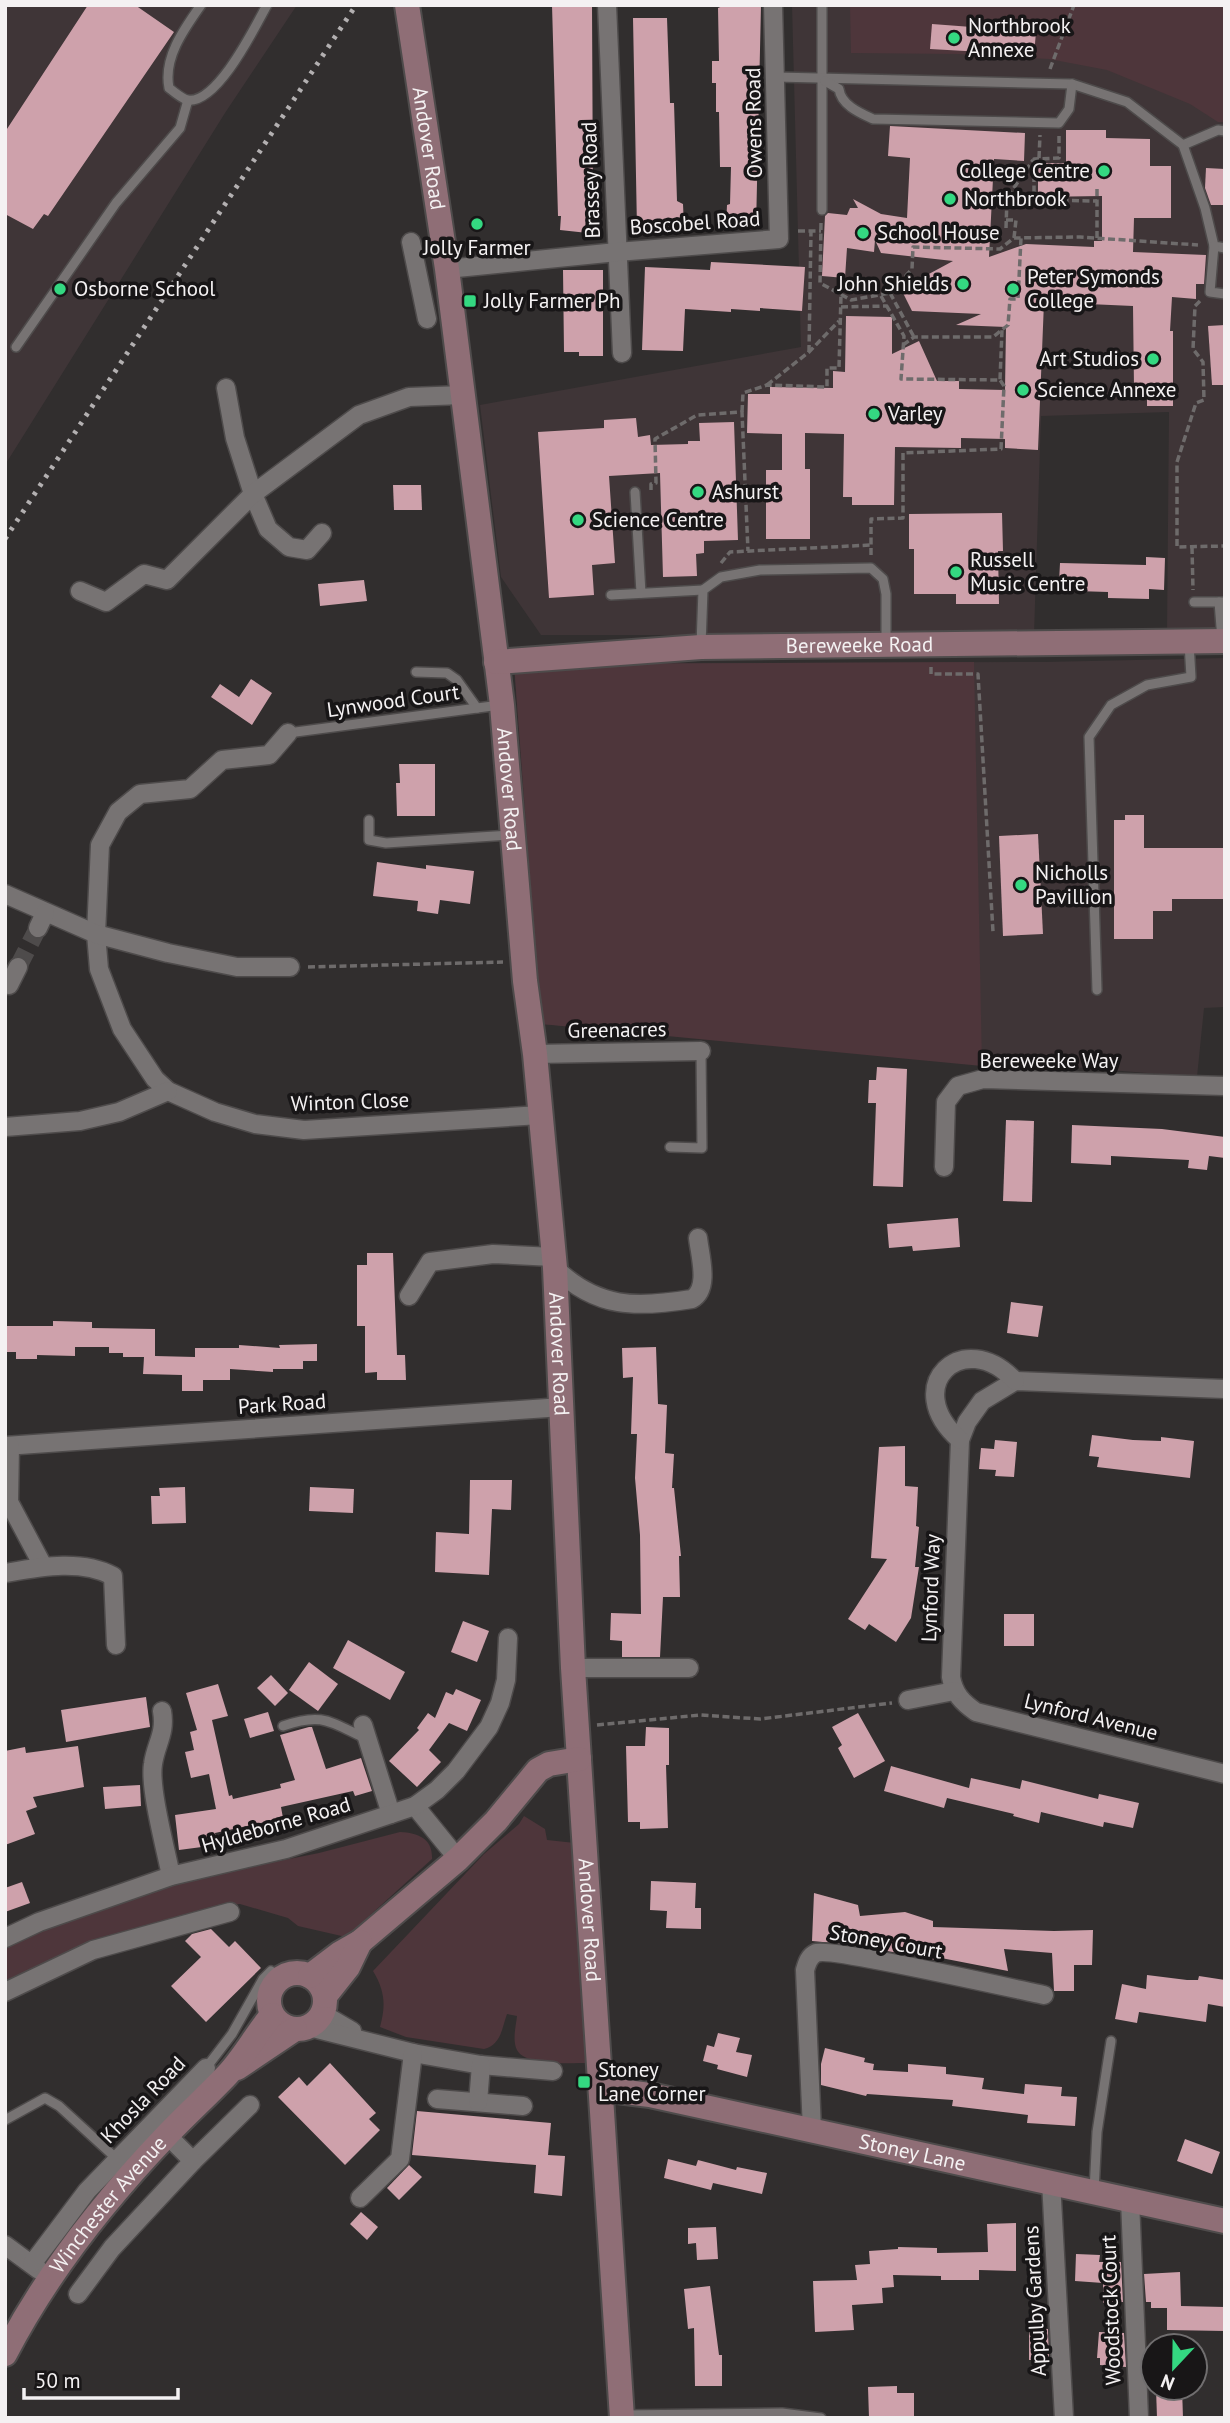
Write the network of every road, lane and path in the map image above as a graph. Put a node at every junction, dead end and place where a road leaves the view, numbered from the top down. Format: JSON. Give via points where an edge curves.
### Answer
{"nodes":[{"id":1,"x":201,"y":5,"type":"edge"},
{"id":2,"x":267,"y":5,"type":"edge"},
{"id":3,"x":607,"y":5,"type":"edge"},
{"id":4,"x":773,"y":5,"type":"edge"},
{"id":5,"x":822,"y":5,"type":"edge"},
{"id":6,"x":1074,"y":5,"type":"edge"},
{"id":7,"x":408,"y":9,"type":"edge"},
{"id":8,"x":776,"y":77,"type":"junction"},
{"id":9,"x":824,"y":80,"type":"junction"},
{"id":10,"x":1045,"y":83,"type":"junction"},
{"id":11,"x":1072,"y":84,"type":"junction"},
{"id":12,"x":188,"y":100,"type":"junction"},
{"id":13,"x":1041,"y":122,"type":"junction"},
{"id":14,"x":1059,"y":123,"type":"junction"},
{"id":15,"x":1225,"y":131,"type":"edge"},
{"id":16,"x":1183,"y":145,"type":"junction"},
{"id":17,"x":1036,"y":158,"type":"junction"},
{"id":18,"x":1097,"y":187,"type":"dead end"},
{"id":19,"x":1097,"y":201,"type":"junction"},
{"id":20,"x":822,"y":210,"type":"joint"},
{"id":21,"x":1006,"y":220,"type":"junction"},
{"id":22,"x":1006,"y":228,"type":"dead end"},
{"id":23,"x":811,"y":231,"type":"dead end"},
{"id":24,"x":1014,"y":238,"type":"junction"},
{"id":25,"x":1021,"y":238,"type":"junction"},
{"id":26,"x":779,"y":239,"type":"joint"},
{"id":27,"x":1097,"y":239,"type":"junction"},
{"id":28,"x":411,"y":242,"type":"dead end"},
{"id":29,"x":1214,"y":246,"type":"junction"},
{"id":30,"x":1225,"y":248,"type":"edge"},
{"id":31,"x":617,"y":252,"type":"junction"},
{"id":32,"x":449,"y":281,"type":"junction"},
{"id":33,"x":1210,"y":292,"type":"junction"},
{"id":34,"x":890,"y":293,"type":"junction"},
{"id":35,"x":1225,"y":294,"type":"edge"},
{"id":36,"x":421,"y":295,"type":"junction"},
{"id":37,"x":841,"y":295,"type":"junction"},
{"id":38,"x":881,"y":296,"type":"junction"},
{"id":39,"x":887,"y":306,"type":"junction"},
{"id":40,"x":841,"y":307,"type":"junction"},
{"id":41,"x":426,"y":319,"type":"dead end"},
{"id":42,"x":840,"y":320,"type":"junction"},
{"id":43,"x":1002,"y":330,"type":"junction"},
{"id":44,"x":914,"y":337,"type":"junction"},
{"id":45,"x":993,"y":337,"type":"junction"},
{"id":46,"x":904,"y":345,"type":"junction"},
{"id":47,"x":1001,"y":345,"type":"junction"},
{"id":48,"x":16,"y":347,"type":"dead end"},
{"id":49,"x":809,"y":352,"type":"junction"},
{"id":50,"x":622,"y":353,"type":"dead end"},
{"id":51,"x":1000,"y":380,"type":"junction"},
{"id":52,"x":767,"y":385,"type":"junction"},
{"id":53,"x":226,"y":388,"type":"dead end"},
{"id":54,"x":463,"y":395,"type":"junction"},
{"id":55,"x":742,"y":412,"type":"junction"},
{"id":56,"x":635,"y":492,"type":"dead end"},
{"id":57,"x":253,"y":494,"type":"junction"},
{"id":58,"x":652,"y":498,"type":"dead end"},
{"id":59,"x":322,"y":533,"type":"dead end"},
{"id":60,"x":1225,"y":546,"type":"edge"},
{"id":61,"x":1192,"y":547,"type":"junction"},
{"id":62,"x":748,"y":551,"type":"dead end"},
{"id":63,"x":871,"y":568,"type":"junction"},
{"id":64,"x":703,"y":590,"type":"junction"},
{"id":65,"x":80,"y":591,"type":"dead end"},
{"id":66,"x":641,"y":593,"type":"junction"},
{"id":67,"x":611,"y":595,"type":"dead end"},
{"id":68,"x":1194,"y":602,"type":"joint"},
{"id":69,"x":1222,"y":602,"type":"edge"},
{"id":70,"x":1223,"y":641,"type":"edge"},
{"id":71,"x":1189,"y":642,"type":"junction"},
{"id":72,"x":887,"y":644,"type":"junction"},
{"id":73,"x":931,"y":644,"type":"junction"},
{"id":74,"x":701,"y":647,"type":"junction"},
{"id":75,"x":496,"y":662,"type":"junction"},
{"id":76,"x":416,"y":672,"type":"dead end"},
{"id":77,"x":502,"y":705,"type":"junction"},
{"id":78,"x":477,"y":708,"type":"junction"},
{"id":79,"x":288,"y":733,"type":"joint"},
{"id":80,"x":369,"y":820,"type":"dead end"},
{"id":81,"x":513,"y":835,"type":"junction"},
{"id":82,"x":5,"y":894,"type":"edge"},
{"id":83,"x":993,"y":932,"type":"dead end"},
{"id":84,"x":96,"y":934,"type":"junction"},
{"id":85,"x":505,"y":962,"type":"dead end"},
{"id":86,"x":18,"y":967,"type":"tunnel mouth"},
{"id":87,"x":290,"y":967,"type":"joint"},
{"id":88,"x":6,"y":987,"type":"edge"},
{"id":89,"x":1097,"y":990,"type":"dead end"},
{"id":90,"x":701,"y":1051,"type":"joint"},
{"id":91,"x":535,"y":1054,"type":"junction"},
{"id":92,"x":1225,"y":1086,"type":"edge"},
{"id":93,"x":168,"y":1091,"type":"junction"},
{"id":94,"x":540,"y":1115,"type":"junction"},
{"id":95,"x":5,"y":1127,"type":"edge"},
{"id":96,"x":670,"y":1147,"type":"dead end"},
{"id":97,"x":944,"y":1167,"type":"dead end"},
{"id":98,"x":698,"y":1238,"type":"dead end"},
{"id":99,"x":554,"y":1263,"type":"junction"},
{"id":100,"x":409,"y":1296,"type":"dead end"},
{"id":101,"x":1015,"y":1381,"type":"junction"},
{"id":102,"x":1225,"y":1389,"type":"edge"},
{"id":103,"x":562,"y":1407,"type":"junction"},
{"id":104,"x":960,"y":1440,"type":"junction"},
{"id":105,"x":8,"y":1446,"type":"edge"},
{"id":106,"x":43,"y":1566,"type":"junction"},
{"id":107,"x":5,"y":1573,"type":"edge"},
{"id":108,"x":508,"y":1638,"type":"dead end"},
{"id":109,"x":117,"y":1644,"type":"dead end"},
{"id":110,"x":573,"y":1668,"type":"junction"},
{"id":111,"x":689,"y":1668,"type":"dead end"},
{"id":112,"x":954,"y":1691,"type":"junction"},
{"id":113,"x":908,"y":1700,"type":"joint"},
{"id":114,"x":162,"y":1711,"type":"dead end"},
{"id":115,"x":283,"y":1726,"type":"dead end"},
{"id":116,"x":593,"y":1726,"type":"dead end"},
{"id":117,"x":366,"y":1732,"type":"joint"},
{"id":118,"x":579,"y":1759,"type":"junction"},
{"id":119,"x":1225,"y":1774,"type":"edge"},
{"id":120,"x":415,"y":1805,"type":"junction"},
{"id":121,"x":391,"y":1814,"type":"junction"},
{"id":122,"x":458,"y":1860,"type":"junction"},
{"id":123,"x":171,"y":1876,"type":"junction"},
{"id":124,"x":230,"y":1912,"type":"dead end"},
{"id":125,"x":5,"y":1938,"type":"edge"},
{"id":126,"x":360,"y":1942,"type":"junction"},
{"id":127,"x":310,"y":1976,"type":"junction"},
{"id":128,"x":282,"y":1978,"type":"junction"},
{"id":129,"x":5,"y":1992,"type":"edge"},
{"id":130,"x":1044,"y":1995,"type":"dead end"},
{"id":131,"x":272,"y":2015,"type":"junction"},
{"id":132,"x":313,"y":2017,"type":"junction"},
{"id":133,"x":1111,"y":2041,"type":"dead end"},
{"id":134,"x":413,"y":2053,"type":"junction"},
{"id":135,"x":481,"y":2065,"type":"junction"},
{"id":136,"x":218,"y":2070,"type":"junction"},
{"id":137,"x":553,"y":2071,"type":"dead end"},
{"id":138,"x":601,"y":2089,"type":"junction"},
{"id":139,"x":437,"y":2099,"type":"dead end"},
{"id":140,"x":478,"y":2102,"type":"junction"},
{"id":141,"x":250,"y":2105,"type":"dead end"},
{"id":142,"x":523,"y":2106,"type":"dead end"},
{"id":143,"x":5,"y":2120,"type":"edge"},
{"id":144,"x":812,"y":2130,"type":"junction"},
{"id":145,"x":167,"y":2135,"type":"junction"},
{"id":146,"x":117,"y":2159,"type":"junction"},
{"id":147,"x":193,"y":2161,"type":"junction"},
{"id":148,"x":1051,"y":2182,"type":"junction"},
{"id":149,"x":1094,"y":2192,"type":"junction"},
{"id":150,"x":360,"y":2198,"type":"dead end"},
{"id":151,"x":1130,"y":2200,"type":"junction"},
{"id":152,"x":1225,"y":2221,"type":"edge"},
{"id":153,"x":5,"y":2245,"type":"edge"},
{"id":154,"x":41,"y":2271,"type":"junction"},
{"id":155,"x":78,"y":2294,"type":"dead end"},
{"id":156,"x":5,"y":2354,"type":"edge"},
{"id":157,"x":622,"y":2416,"type":"edge"},
{"id":158,"x":821,"y":2418,"type":"edge"},
{"id":159,"x":1064,"y":2418,"type":"edge"},
{"id":160,"x":1139,"y":2418,"type":"edge"}],
"edges":[{"from":1,"to":12,"type":"lane","via":[[166,74],[169,88]]},
{"from":2,"to":12,"type":"lane","via":[[221,81],[199,98]]},
{"from":3,"to":31,"type":"street","name":"Brassey Road"},
{"from":4,"to":8,"type":"street","name":"Owens Road"},
{"from":5,"to":9,"type":"lane"},
{"from":6,"to":10,"type":"path"},
{"from":7,"to":32,"type":"main road","name":"Andover Road"},
{"from":8,"to":9,"type":"lane"},
{"from":8,"to":26,"type":"street","name":"Owens Road"},
{"from":9,"to":10,"type":"lane"},
{"from":9,"to":13,"type":"lane","via":[[839,89],[855,111],[873,119]]},
{"from":9,"to":20,"type":"lane"},
{"from":10,"to":11,"type":"lane"},
{"from":11,"to":14,"type":"lane","via":[[1069,109]]},
{"from":11,"to":16,"type":"lane","via":[[1127,102]]},
{"from":12,"to":48,"type":"lane","via":[[180,128],[116,203]]},
{"from":13,"to":14,"type":"lane"},
{"from":13,"to":17,"type":"path"},
{"from":14,"to":17,"type":"path","via":[[1059,158]]},
{"from":15,"to":16,"type":"lane"},
{"from":16,"to":29,"type":"lane"},
{"from":17,"to":19,"type":"path","via":[[1034,200]]},
{"from":17,"to":21,"type":"path","via":[[1007,198]]},
{"from":18,"to":19,"type":"path"},
{"from":19,"to":27,"type":"path"},
{"from":20,"to":37,"type":"path","via":[[820,283]]},
{"from":21,"to":22,"type":"path"},
{"from":21,"to":24,"type":"path","via":[[1016,220]]},
{"from":23,"to":49,"type":"path"},
{"from":24,"to":25,"type":"path"},
{"from":24,"to":34,"type":"path","via":[[1000,249],[913,247],[912,269]]},
{"from":25,"to":27,"type":"path"},
{"from":25,"to":43,"type":"path","via":[[1018,299],[1010,299],[1008,325]]},
{"from":26,"to":31,"type":"street","name":"Boscobel Road"},
{"from":27,"to":29,"type":"path"},
{"from":28,"to":36,"type":"street"},
{"from":29,"to":30,"type":"lane"},
{"from":29,"to":33,"type":"lane"},
{"from":31,"to":32,"type":"street","name":"Boscobel Road"},
{"from":31,"to":50,"type":"street","name":"Brassey Road"},
{"from":32,"to":36,"type":"street"},
{"from":32,"to":54,"type":"main road","name":"Andover Road"},
{"from":33,"to":35,"type":"lane"},
{"from":33,"to":61,"type":"path","via":[[1195,306],[1193,338],[1193,349],[1203,362],[1204,400],[1196,403],[1177,462],[1177,547]]},
{"from":34,"to":38,"type":"path"},
{"from":34,"to":44,"type":"path"},
{"from":36,"to":41,"type":"street"},
{"from":37,"to":38,"type":"path","via":[[851,300]]},
{"from":37,"to":40,"type":"path"},
{"from":38,"to":39,"type":"path"},
{"from":39,"to":40,"type":"path"},
{"from":39,"to":46,"type":"path","via":[[904,336]]},
{"from":40,"to":42,"type":"path"},
{"from":42,"to":49,"type":"path"},
{"from":42,"to":52,"type":"path","via":[[839,368],[827,368],[827,387]]},
{"from":43,"to":45,"type":"path"},
{"from":43,"to":47,"type":"path"},
{"from":44,"to":45,"type":"path"},
{"from":44,"to":46,"type":"path"},
{"from":45,"to":47,"type":"path"},
{"from":46,"to":51,"type":"path","via":[[901,379]]},
{"from":47,"to":51,"type":"path"},
{"from":49,"to":52,"type":"path"},
{"from":51,"to":63,"type":"path","via":[[1004,386],[1001,449],[903,453],[903,519],[871,519]]},
{"from":52,"to":55,"type":"path","via":[[743,393]]},
{"from":53,"to":57,"type":"street","via":[[235,438]]},
{"from":54,"to":57,"type":"street","via":[[410,397],[359,415]]},
{"from":54,"to":75,"type":"main road","name":"Andover Road"},
{"from":55,"to":58,"type":"path","via":[[697,415],[655,439]]},
{"from":55,"to":62,"type":"path"},
{"from":56,"to":66,"type":"lane"},
{"from":57,"to":59,"type":"street","via":[[268,529],[289,547],[307,550]]},
{"from":57,"to":65,"type":"street","via":[[167,580],[144,574],[106,602]]},
{"from":60,"to":61,"type":"path"},
{"from":61,"to":68,"type":"path"},
{"from":63,"to":64,"type":"lane","via":[[760,570],[721,577]]},
{"from":63,"to":72,"type":"lane","via":[[883,579]]},
{"from":64,"to":66,"type":"lane"},
{"from":64,"to":74,"type":"lane"},
{"from":66,"to":67,"type":"lane"},
{"from":68,"to":69,"type":"lane"},
{"from":69,"to":70,"type":"lane"},
{"from":70,"to":71,"type":"main road","name":"Bereweeke Road"},
{"from":71,"to":73,"type":"main road","name":"Bereweeke Road"},
{"from":71,"to":89,"type":"lane","via":[[1191,677],[1147,685],[1111,705],[1089,737]]},
{"from":72,"to":73,"type":"main road","name":"Bereweeke Road"},
{"from":72,"to":74,"type":"main road","name":"Bereweeke Road"},
{"from":73,"to":83,"type":"path","via":[[931,674],[978,674]]},
{"from":74,"to":75,"type":"main road","name":"Bereweeke Road"},
{"from":75,"to":77,"type":"main road","name":"Andover Road"},
{"from":76,"to":78,"type":"lane","via":[[447,673]]},
{"from":77,"to":78,"type":"lane","name":"Lynwood Court"},
{"from":77,"to":81,"type":"main road","name":"Andover Road"},
{"from":78,"to":79,"type":"lane","name":"Lynwood Court"},
{"from":79,"to":84,"type":"street","name":"Winton Close","via":[[269,755],[222,760],[190,789],[140,794],[118,812],[100,845]]},
{"from":80,"to":81,"type":"lane","via":[[369,840],[386,843]]},
{"from":81,"to":91,"type":"main road","name":"Andover Road"},
{"from":82,"to":84,"type":"street","via":[[42,920]]},
{"from":84,"to":87,"type":"street","via":[[237,967]]},
{"from":84,"to":93,"type":"street","name":"Winton Close","via":[[99,969],[121,1029]]},
{"from":85,"to":87,"type":"path"},
{"from":86,"to":88,"type":"street"},
{"from":90,"to":91,"type":"street","name":"Greenacres"},
{"from":90,"to":96,"type":"lane","via":[[702,1147]]},
{"from":91,"to":94,"type":"main road","name":"Andover Road"},
{"from":92,"to":97,"type":"street","name":"Bereweeke Way","via":[[984,1079],[958,1086],[946,1102]]},
{"from":93,"to":94,"type":"street","name":"Winton Close","via":[[255,1124],[304,1130]]},
{"from":93,"to":95,"type":"street","via":[[119,1112],[80,1121]]},
{"from":94,"to":99,"type":"main road","name":"Andover Road"},
{"from":98,"to":99,"type":"street","via":[[702,1284],[692,1299],[615,1303],[568,1280]]},
{"from":99,"to":100,"type":"street","via":[[493,1254],[430,1262]]},
{"from":99,"to":103,"type":"main road","name":"Andover Road"},
{"from":101,"to":102,"type":"street"},
{"from":101,"to":104,"type":"street","name":"Lynford Way","via":[[982,1401]]},
{"from":101,"to":104,"type":"street","via":[[983,1360],[965,1358],[950,1366],[933,1391],[946,1428]]},
{"from":103,"to":105,"type":"street","name":"Park Road"},
{"from":103,"to":110,"type":"main road","name":"Andover Road"},
{"from":104,"to":112,"type":"street","name":"Lynford Way"},
{"from":105,"to":106,"type":"street","via":[[9,1502]]},
{"from":106,"to":107,"type":"street"},
{"from":106,"to":109,"type":"street","via":[[97,1567],[113,1576]]},
{"from":108,"to":120,"type":"street","name":"Hyldeborne Road","via":[[506,1680],[489,1727],[456,1771]]},
{"from":110,"to":111,"type":"street"},
{"from":110,"to":118,"type":"main road","name":"Andover Road"},
{"from":112,"to":113,"type":"street"},
{"from":112,"to":119,"type":"street","name":"Lynford Avenue","via":[[976,1712]]},
{"from":113,"to":116,"type":"path","via":[[760,1719],[700,1715]]},
{"from":114,"to":123,"type":"street","via":[[165,1726],[152,1765]]},
{"from":115,"to":117,"type":"lane","via":[[318,1718]]},
{"from":117,"to":121,"type":"street"},
{"from":118,"to":122,"type":"main road","name":"Winchester Avenue","via":[[538,1770]]},
{"from":118,"to":138,"type":"main road","name":"Andover Road"},
{"from":120,"to":121,"type":"street","name":"Hyldeborne Road"},
{"from":120,"to":122,"type":"street"},
{"from":121,"to":123,"type":"street","name":"Hyldeborne Road","via":[[286,1849]]},
{"from":122,"to":126,"type":"main road","name":"Winchester Avenue"},
{"from":123,"to":125,"type":"street","name":"Hyldeborne Road"},
{"from":124,"to":129,"type":"street","via":[[93,1951]]},
{"from":126,"to":127,"type":"main road","name":"Winchester Avenue"},
{"from":126,"to":132,"type":"main road","name":"Winchester Avenue"},
{"from":127,"to":128,"type":"main road","via":[[291,1973]]},
{"from":127,"to":132,"type":"main road","via":[[322,1987]]},
{"from":128,"to":131,"type":"main road","name":"Winchester Avenue","via":[[270,1995]]},
{"from":128,"to":136,"type":"lane","name":"Khosla Road","via":[[271,1971],[263,1979]]},
{"from":130,"to":144,"type":"street","name":"Stoney Court","via":[[864,1958],[817,1953],[805,1970]]},
{"from":131,"to":132,"type":"main road","via":[[278,2022]]},
{"from":131,"to":136,"type":"main road","name":"Winchester Avenue"},
{"from":132,"to":134,"type":"street"},
{"from":132,"to":136,"type":"main road","name":"Winchester Avenue","via":[[274,2045]]},
{"from":133,"to":149,"type":"lane","via":[[1097,2132]]},
{"from":134,"to":135,"type":"street"},
{"from":134,"to":150,"type":"street","via":[[400,2159]]},
{"from":135,"to":137,"type":"street"},
{"from":135,"to":140,"type":"street"},
{"from":136,"to":145,"type":"main road","name":"Winchester Avenue"},
{"from":136,"to":146,"type":"street","name":"Khosla Road"},
{"from":138,"to":144,"type":"main road","name":"Stoney Lane"},
{"from":138,"to":157,"type":"main road","name":"Andover Road"},
{"from":139,"to":140,"type":"street"},
{"from":140,"to":142,"type":"street"},
{"from":141,"to":147,"type":"street"},
{"from":143,"to":146,"type":"lane","via":[[45,2098]]},
{"from":144,"to":148,"type":"main road","name":"Stoney Lane"},
{"from":145,"to":147,"type":"street"},
{"from":145,"to":154,"type":"main road","name":"Winchester Avenue"},
{"from":146,"to":154,"type":"street","name":"Khosla Road","via":[[87,2191]]},
{"from":147,"to":155,"type":"street","via":[[112,2248]]},
{"from":148,"to":149,"type":"main road","name":"Stoney Lane"},
{"from":148,"to":159,"type":"street","name":"Appulby Gardens"},
{"from":149,"to":151,"type":"main road","name":"Stoney Lane"},
{"from":151,"to":152,"type":"main road","name":"Stoney Lane"},
{"from":151,"to":160,"type":"street","name":"Woodstock Court"},
{"from":153,"to":154,"type":"street"},
{"from":154,"to":156,"type":"main road","name":"Winchester Avenue"},
{"from":157,"to":158,"type":"lane","via":[[782,2413]]}]}
